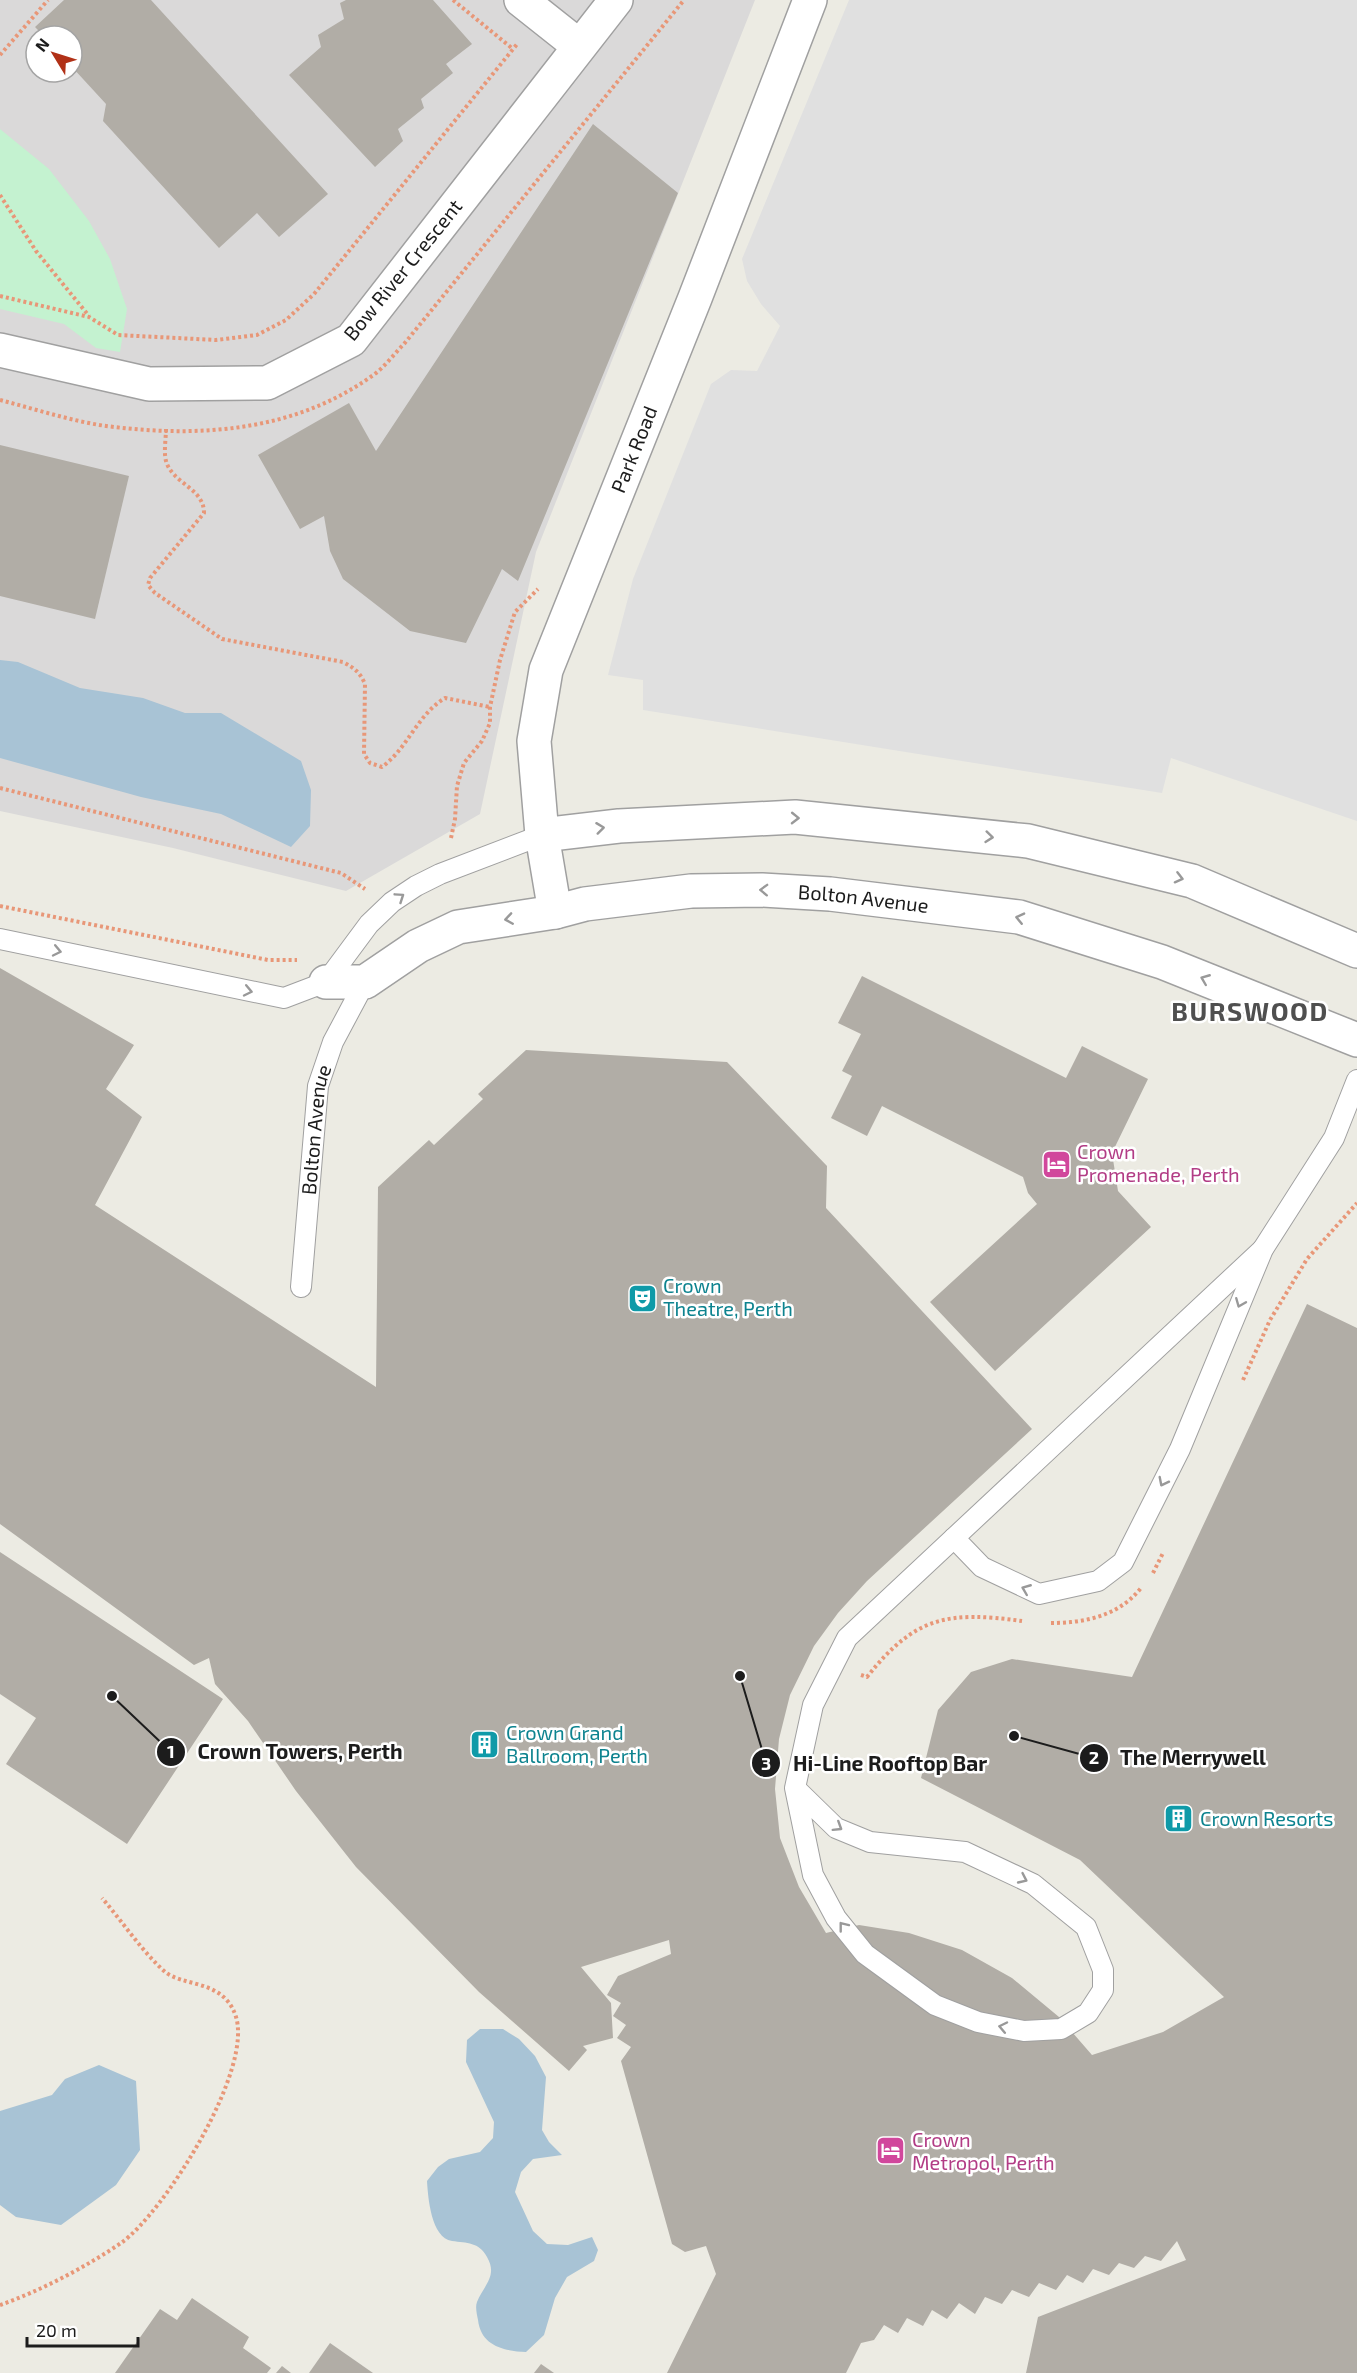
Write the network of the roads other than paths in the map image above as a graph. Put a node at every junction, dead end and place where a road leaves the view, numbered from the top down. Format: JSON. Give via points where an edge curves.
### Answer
{"nodes":[{"id":1,"x":521,"y":0,"type":"edge"},
{"id":2,"x":616,"y":0,"type":"edge"},
{"id":3,"x":810,"y":0,"type":"edge"},
{"id":4,"x":579,"y":46,"type":"junction"},
{"id":5,"x":0,"y":350,"type":"edge"},
{"id":6,"x":542,"y":835,"type":"junction"},
{"id":7,"x":555,"y":912,"type":"junction"},
{"id":8,"x":0,"y":939,"type":"edge"},
{"id":9,"x":1357,"y":951,"type":"edge"},
{"id":10,"x":316,"y":971,"type":"junction"},
{"id":11,"x":365,"y":982,"type":"junction"},
{"id":12,"x":1357,"y":1040,"type":"edge"},
{"id":13,"x":1357,"y":1080,"type":"edge"},
{"id":14,"x":1263,"y":1249,"type":"junction"},
{"id":15,"x":301,"y":1287,"type":"dead end"},
{"id":16,"x":954,"y":1538,"type":"junction"},
{"id":17,"x":795,"y":1788,"type":"junction"}],
"edges":[{"from":1,"to":4,"type":"street"},
{"from":2,"to":4,"type":"street","name":"Bow River Crescent"},
{"from":3,"to":6,"type":"street","name":"Park Road","via":[[546,670],[534,741]]},
{"from":4,"to":5,"type":"street","name":"Bow River Crescent","via":[[351,340],[267,383],[149,384]]},
{"from":6,"to":7,"type":"street","name":"Park Road"},
{"from":6,"to":9,"type":"street","one_way":true,"via":[[619,826],[795,817],[1028,841],[1192,881]]},
{"from":10,"to":6,"type":"lane","one_way":true,"via":[[392,902],[440,874]]},
{"from":7,"to":11,"type":"street","name":"Bolton Avenue","one_way":true,"via":[[458,927],[418,946]]},
{"from":12,"to":7,"type":"street","name":"Bolton Avenue","one_way":true,"via":[[1162,962],[1019,917],[830,894],[762,890],[691,891],[585,904]]},
{"from":8,"to":10,"type":"lane","one_way":true,"via":[[284,999]]},
{"from":10,"to":11,"type":"street"},
{"from":11,"to":15,"type":"lane","name":"Bolton Avenue","via":[[333,1042],[318,1086]]},
{"from":13,"to":14,"type":"lane","via":[[1334,1138]]},
{"from":14,"to":16,"type":"lane"},
{"from":14,"to":16,"type":"lane","one_way":true,"via":[[1180,1449],[1123,1562],[1098,1581],[1039,1594],[982,1567]]},
{"from":16,"to":17,"type":"lane","via":[[847,1638],[813,1705]]},
{"from":17,"to":17,"type":"lane","one_way":true,"via":[[836,1828],[870,1842],[964,1851],[1033,1884],[1086,1927],[1103,1970],[1103,1990],[1088,2013],[1061,2029],[1024,2031],[978,2022],[934,2006],[892,1976],[865,1954],[836,1918],[813,1875]]}]}
